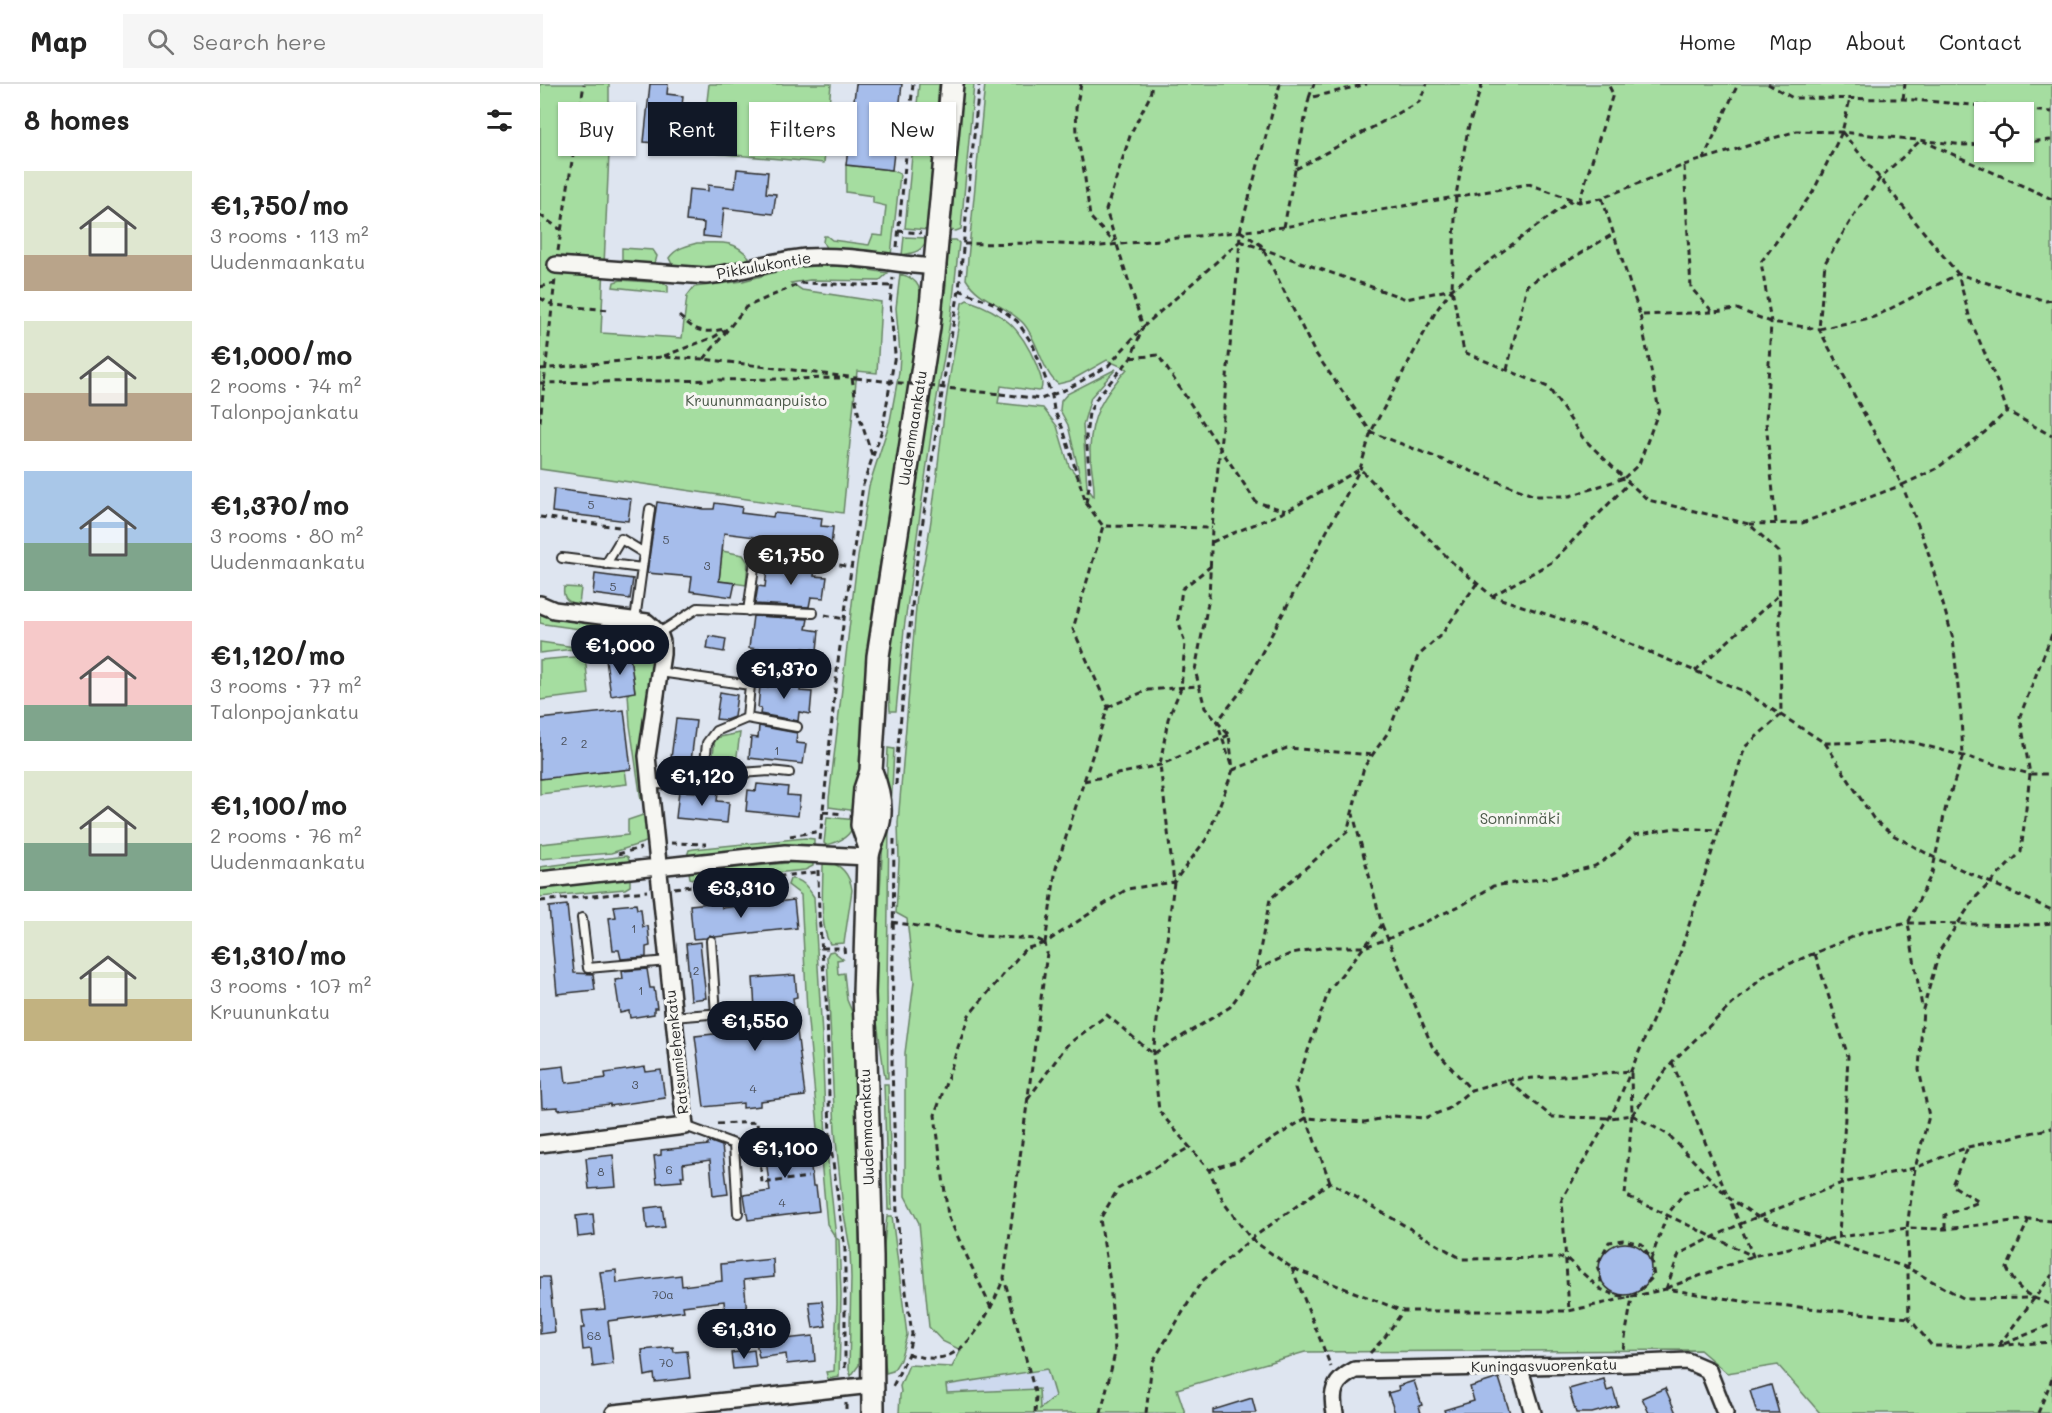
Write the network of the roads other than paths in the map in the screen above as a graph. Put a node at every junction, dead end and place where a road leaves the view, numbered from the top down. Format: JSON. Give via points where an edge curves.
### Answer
{"nodes":[{"id":1,"x":952,"y":84,"type":"edge"},
{"id":2,"x":556,"y":265,"type":"road end"},
{"id":3,"x":935,"y":267,"type":"junction"},
{"id":4,"x":650,"y":509,"type":"dead end"},
{"id":5,"x":644,"y":553,"type":"junction"},
{"id":6,"x":562,"y":558,"type":"dead end"},
{"id":7,"x":818,"y":561,"type":"road end"},
{"id":8,"x":606,"y":564,"type":"junction"},
{"id":9,"x":642,"y":568,"type":"junction"},
{"id":10,"x":540,"y":603,"type":"edge"},
{"id":11,"x":748,"y":611,"type":"junction"},
{"id":12,"x":813,"y":613,"type":"road end"},
{"id":13,"x":635,"y":620,"type":"junction"},
{"id":14,"x":659,"y":633,"type":"junction"},
{"id":15,"x":660,"y":672,"type":"junction"},
{"id":16,"x":747,"y":718,"type":"junction"},
{"id":17,"x":797,"y":727,"type":"dead end"},
{"id":18,"x":789,"y":773,"type":"dead end"},
{"id":19,"x":650,"y":784,"type":"junction"},
{"id":20,"x":703,"y":785,"type":"junction"},
{"id":21,"x":869,"y":851,"type":"junction"},
{"id":22,"x":659,"y":867,"type":"junction"},
{"id":23,"x":540,"y":880,"type":"edge"},
{"id":24,"x":582,"y":918,"type":"dead end"},
{"id":25,"x":711,"y":941,"type":"dead end"},
{"id":26,"x":668,"y":961,"type":"junction"},
{"id":27,"x":746,"y":1011,"type":"dead end"},
{"id":28,"x":716,"y":1014,"type":"junction"},
{"id":29,"x":673,"y":1017,"type":"junction"},
{"id":30,"x":685,"y":1126,"type":"junction"},
{"id":31,"x":540,"y":1144,"type":"edge"},
{"id":32,"x":738,"y":1213,"type":"dead end"},
{"id":33,"x":1519,"y":1366,"type":"junction"},
{"id":34,"x":872,"y":1385,"type":"junction"},
{"id":35,"x":722,"y":1407,"type":"edge"},
{"id":36,"x":871,"y":1412,"type":"edge"},
{"id":37,"x":614,"y":1413,"type":"edge"},
{"id":38,"x":1335,"y":1413,"type":"edge"},
{"id":39,"x":1533,"y":1413,"type":"edge"},
{"id":40,"x":1725,"y":1413,"type":"edge"}],
"edges":[{"from":1,"to":3,"type":"main road","name":"Uudenmaankatu"},
{"from":2,"to":3,"type":"street","name":"Pikkulukontie","via":[[706,276],[808,257]]},
{"from":3,"to":21,"type":"main road","name":"Uudenmaankatu","via":[[879,656],[871,771],[879,790],[879,817]]},
{"from":4,"to":5,"type":"lane"},
{"from":5,"to":8,"type":"lane","via":[[621,539]]},
{"from":5,"to":9,"type":"lane"},
{"from":6,"to":8,"type":"lane"},
{"from":7,"to":11,"type":"lane","via":[[756,554]]},
{"from":8,"to":9,"type":"lane"},
{"from":9,"to":13,"type":"lane"},
{"from":10,"to":13,"type":"street","via":[[554,610]]},
{"from":11,"to":12,"type":"lane"},
{"from":11,"to":14,"type":"lane","via":[[698,608]]},
{"from":13,"to":14,"type":"street","via":[[647,622]]},
{"from":14,"to":15,"type":"street","name":"Ratsumiehenkatu"},
{"from":15,"to":16,"type":"lane","via":[[750,685]]},
{"from":15,"to":19,"type":"street","name":"Ratsumiehenkatu","via":[[647,756]]},
{"from":16,"to":17,"type":"lane"},
{"from":16,"to":20,"type":"lane","via":[[716,731],[707,743]]},
{"from":18,"to":20,"type":"lane","via":[[740,773]]},
{"from":19,"to":20,"type":"lane"},
{"from":19,"to":22,"type":"street","name":"Ratsumiehenkatu"},
{"from":21,"to":22,"type":"street","via":[[785,853]]},
{"from":21,"to":34,"type":"main road","name":"Uudenmaankatu","via":[[864,993]]},
{"from":22,"to":23,"type":"street"},
{"from":22,"to":26,"type":"street","name":"Ratsumiehenkatu"},
{"from":24,"to":26,"type":"lane","via":[[588,968]]},
{"from":25,"to":28,"type":"lane"},
{"from":26,"to":29,"type":"street","name":"Ratsumiehenkatu"},
{"from":27,"to":28,"type":"lane"},
{"from":28,"to":29,"type":"lane"},
{"from":29,"to":30,"type":"street","name":"Ratsumiehenkatu"},
{"from":30,"to":31,"type":"street","name":"Ratsumiehenkatu"},
{"from":30,"to":32,"type":"lane","via":[[734,1144]]},
{"from":33,"to":38,"type":"street","name":"Kuningasvuorenkatu","via":[[1355,1370],[1337,1383],[1333,1395]]},
{"from":33,"to":39,"type":"street"},
{"from":33,"to":40,"type":"street","name":"Kuningasvuorenkatu","via":[[1688,1361],[1708,1370]]},
{"from":34,"to":35,"type":"street"},
{"from":34,"to":36,"type":"main road","name":"Uudenmaankatu"},
{"from":35,"to":37,"type":"street"}]}
